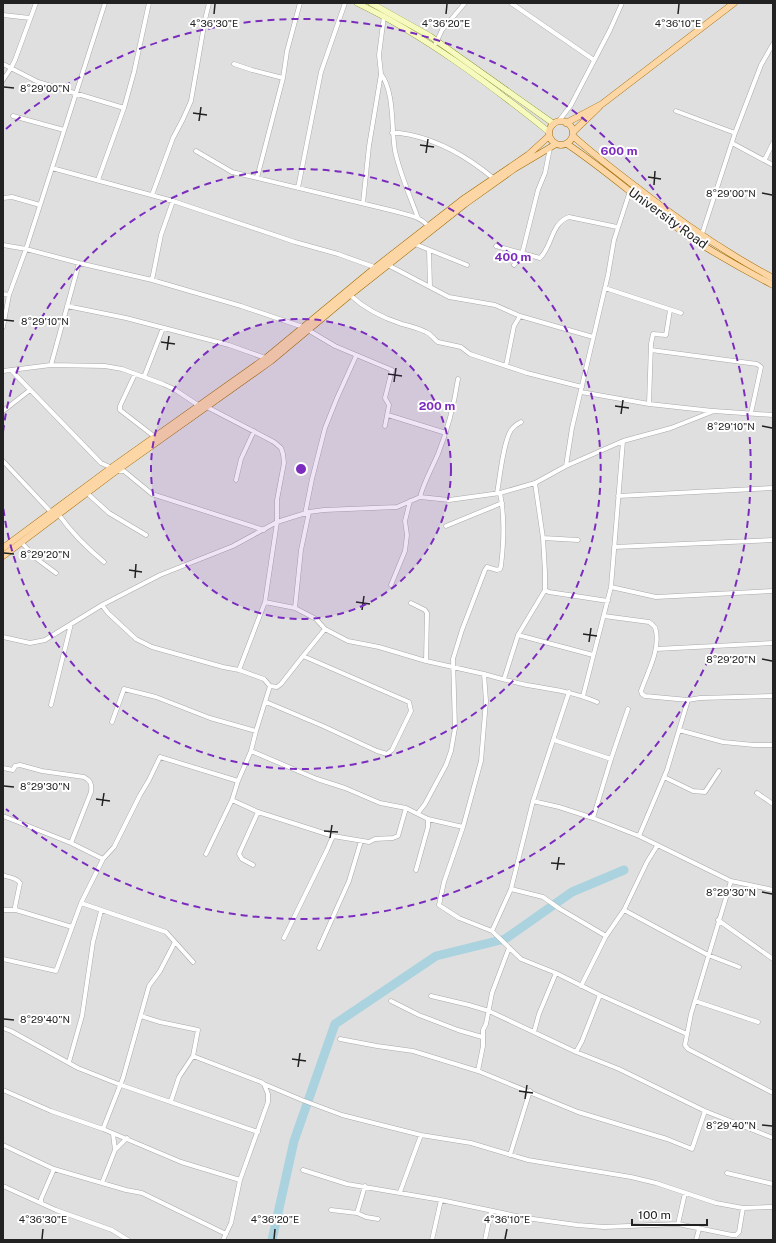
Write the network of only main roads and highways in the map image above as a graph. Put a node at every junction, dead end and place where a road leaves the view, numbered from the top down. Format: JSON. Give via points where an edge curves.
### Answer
{"nodes":[{"id":1,"x":734,"y":3,"type":"edge"},
{"id":2,"x":602,"y":104,"type":"junction"},
{"id":3,"x":566,"y":123,"type":"junction"},
{"id":4,"x":549,"y":134,"type":"junction"},
{"id":5,"x":573,"y":134,"type":"junction"},
{"id":6,"x":556,"y":144,"type":"junction"},
{"id":7,"x":567,"y":144,"type":"junction"},
{"id":8,"x":379,"y":268,"type":"junction"},
{"id":9,"x":773,"y":278,"type":"edge"},
{"id":10,"x":773,"y":285,"type":"edge"},
{"id":11,"x":305,"y":328,"type":"junction"},
{"id":12,"x":268,"y":360,"type":"junction"},
{"id":13,"x":113,"y":469,"type":"junction"},
{"id":14,"x":3,"y":548,"type":"edge"},
{"id":15,"x":3,"y":556,"type":"edge"}],
"edges":[{"from":1,"to":2,"type":"main road"},
{"from":2,"to":3,"type":"main road"},
{"from":2,"to":5,"type":"main road"},
{"from":3,"to":4,"type":"main road","via":[[556,123]]},
{"from":3,"to":5,"type":"main road","via":[[572,128]]},
{"from":4,"to":6,"type":"main road"},
{"from":4,"to":8,"type":"main road","via":[[528,155],[462,200]]},
{"from":5,"to":7,"type":"main road"},
{"from":5,"to":9,"type":"main road","name":"University Road","via":[[592,153],[666,210],[746,264]]},
{"from":6,"to":7,"type":"main road"},
{"from":6,"to":8,"type":"main road","via":[[496,181],[388,265]]},
{"from":7,"to":10,"type":"main road","name":"University Road","via":[[698,242]]},
{"from":8,"to":11,"type":"main road"},
{"from":8,"to":11,"type":"main road","via":[[350,295]]},
{"from":11,"to":12,"type":"main road"},
{"from":12,"to":13,"type":"main road","via":[[198,406]]},
{"from":12,"to":13,"type":"main road","via":[[207,407]]},
{"from":13,"to":14,"type":"main road"},
{"from":13,"to":15,"type":"main road","via":[[87,493]]}]}
